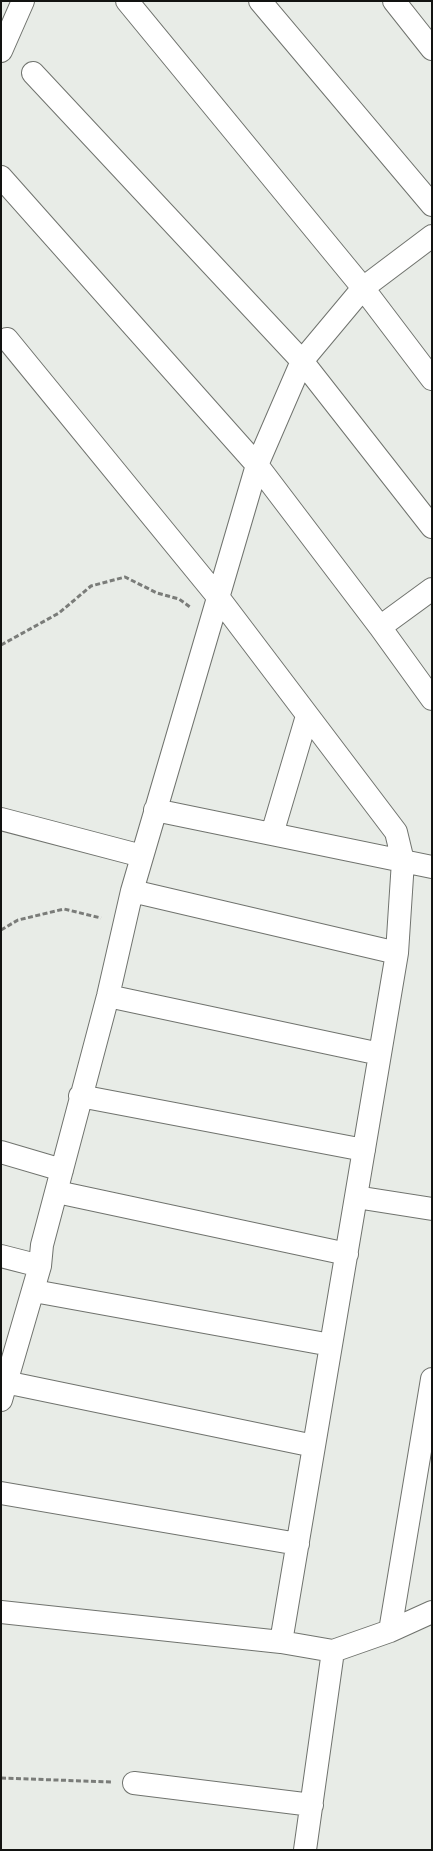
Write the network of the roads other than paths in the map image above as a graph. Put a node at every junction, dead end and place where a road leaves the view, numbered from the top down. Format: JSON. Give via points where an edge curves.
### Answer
{"nodes":[{"id":1,"x":23,"y":1,"type":"edge"},
{"id":2,"x":128,"y":1,"type":"edge"},
{"id":3,"x":260,"y":1,"type":"edge"},
{"id":4,"x":394,"y":1,"type":"edge"},
{"id":5,"x":432,"y":49,"type":"edge"},
{"id":6,"x":1,"y":51,"type":"edge"},
{"id":7,"x":33,"y":73,"type":"dead end"},
{"id":8,"x":1,"y":177,"type":"edge"},
{"id":9,"x":432,"y":204,"type":"edge"},
{"id":10,"x":432,"y":236,"type":"edge"},
{"id":11,"x":363,"y":288,"type":"junction"},
{"id":12,"x":6,"y":339,"type":"dead end"},
{"id":13,"x":302,"y":361,"type":"junction"},
{"id":14,"x":432,"y":379,"type":"edge"},
{"id":15,"x":257,"y":465,"type":"junction"},
{"id":16,"x":432,"y":527,"type":"edge"},
{"id":17,"x":432,"y":589,"type":"edge"},
{"id":18,"x":218,"y":598,"type":"junction"},
{"id":19,"x":380,"y":627,"type":"junction"},
{"id":20,"x":432,"y":698,"type":"edge"},
{"id":21,"x":307,"y":716,"type":"junction"},
{"id":22,"x":155,"y":810,"type":"junction"},
{"id":23,"x":1,"y":820,"type":"edge"},
{"id":24,"x":272,"y":834,"type":"junction"},
{"id":25,"x":142,"y":856,"type":"junction"},
{"id":26,"x":403,"y":861,"type":"junction"},
{"id":27,"x":432,"y":867,"type":"edge"},
{"id":28,"x":132,"y":891,"type":"junction"},
{"id":29,"x":397,"y":953,"type":"junction"},
{"id":30,"x":108,"y":996,"type":"junction"},
{"id":31,"x":380,"y":1054,"type":"junction"},
{"id":32,"x":80,"y":1096,"type":"junction"},
{"id":33,"x":364,"y":1150,"type":"junction"},
{"id":34,"x":1,"y":1152,"type":"edge"},
{"id":35,"x":62,"y":1170,"type":"junction"},
{"id":36,"x":57,"y":1192,"type":"junction"},
{"id":37,"x":356,"y":1197,"type":"junction"},
{"id":38,"x":432,"y":1209,"type":"edge"},
{"id":39,"x":347,"y":1254,"type":"junction"},
{"id":40,"x":1,"y":1256,"type":"edge"},
{"id":41,"x":40,"y":1266,"type":"junction"},
{"id":42,"x":34,"y":1291,"type":"junction"},
{"id":43,"x":332,"y":1345,"type":"junction"},
{"id":44,"x":432,"y":1379,"type":"edge"},
{"id":45,"x":3,"y":1391,"type":"edge"},
{"id":46,"x":314,"y":1446,"type":"junction"},
{"id":47,"x":1,"y":1493,"type":"edge"},
{"id":48,"x":298,"y":1544,"type":"junction"},
{"id":49,"x":1,"y":1612,"type":"edge"},
{"id":50,"x":427,"y":1620,"type":"edge"},
{"id":51,"x":390,"y":1631,"type":"junction"},
{"id":52,"x":281,"y":1642,"type":"junction"},
{"id":53,"x":333,"y":1652,"type":"junction"},
{"id":54,"x":134,"y":1783,"type":"road end"},
{"id":55,"x":312,"y":1804,"type":"junction"},
{"id":56,"x":305,"y":1850,"type":"edge"}],
"edges":[{"from":1,"to":6,"type":"street"},
{"from":2,"to":11,"type":"street"},
{"from":3,"to":9,"type":"street"},
{"from":4,"to":5,"type":"street"},
{"from":7,"to":13,"type":"street"},
{"from":8,"to":15,"type":"street"},
{"from":10,"to":11,"type":"street"},
{"from":11,"to":13,"type":"street"},
{"from":11,"to":14,"type":"street"},
{"from":12,"to":18,"type":"street"},
{"from":13,"to":15,"type":"street"},
{"from":13,"to":16,"type":"street"},
{"from":15,"to":18,"type":"street"},
{"from":15,"to":19,"type":"street"},
{"from":17,"to":19,"type":"street"},
{"from":18,"to":21,"type":"street"},
{"from":18,"to":22,"type":"street"},
{"from":19,"to":20,"type":"street"},
{"from":21,"to":24,"type":"street"},
{"from":21,"to":26,"type":"street","via":[[396,832]]},
{"from":22,"to":24,"type":"street"},
{"from":22,"to":25,"type":"street"},
{"from":23,"to":25,"type":"street"},
{"from":24,"to":26,"type":"street"},
{"from":25,"to":28,"type":"street"},
{"from":26,"to":27,"type":"street"},
{"from":26,"to":29,"type":"street"},
{"from":28,"to":29,"type":"street"},
{"from":28,"to":30,"type":"street"},
{"from":29,"to":31,"type":"street"},
{"from":30,"to":31,"type":"street"},
{"from":30,"to":32,"type":"street"},
{"from":31,"to":33,"type":"street"},
{"from":32,"to":33,"type":"street"},
{"from":32,"to":35,"type":"street"},
{"from":33,"to":37,"type":"street"},
{"from":34,"to":35,"type":"street"},
{"from":35,"to":36,"type":"street"},
{"from":36,"to":39,"type":"street"},
{"from":36,"to":41,"type":"street","via":[[42,1245]]},
{"from":37,"to":38,"type":"street"},
{"from":37,"to":39,"type":"street"},
{"from":39,"to":43,"type":"street"},
{"from":40,"to":41,"type":"street"},
{"from":41,"to":42,"type":"street"},
{"from":42,"to":43,"type":"street"},
{"from":42,"to":45,"type":"street"},
{"from":43,"to":46,"type":"street"},
{"from":44,"to":51,"type":"street"},
{"from":45,"to":46,"type":"street"},
{"from":46,"to":48,"type":"street"},
{"from":47,"to":48,"type":"street"},
{"from":48,"to":52,"type":"street"},
{"from":49,"to":52,"type":"street"},
{"from":50,"to":51,"type":"street"},
{"from":51,"to":53,"type":"street"},
{"from":52,"to":53,"type":"street"},
{"from":53,"to":55,"type":"street"},
{"from":54,"to":55,"type":"street"},
{"from":55,"to":56,"type":"street"}]}
